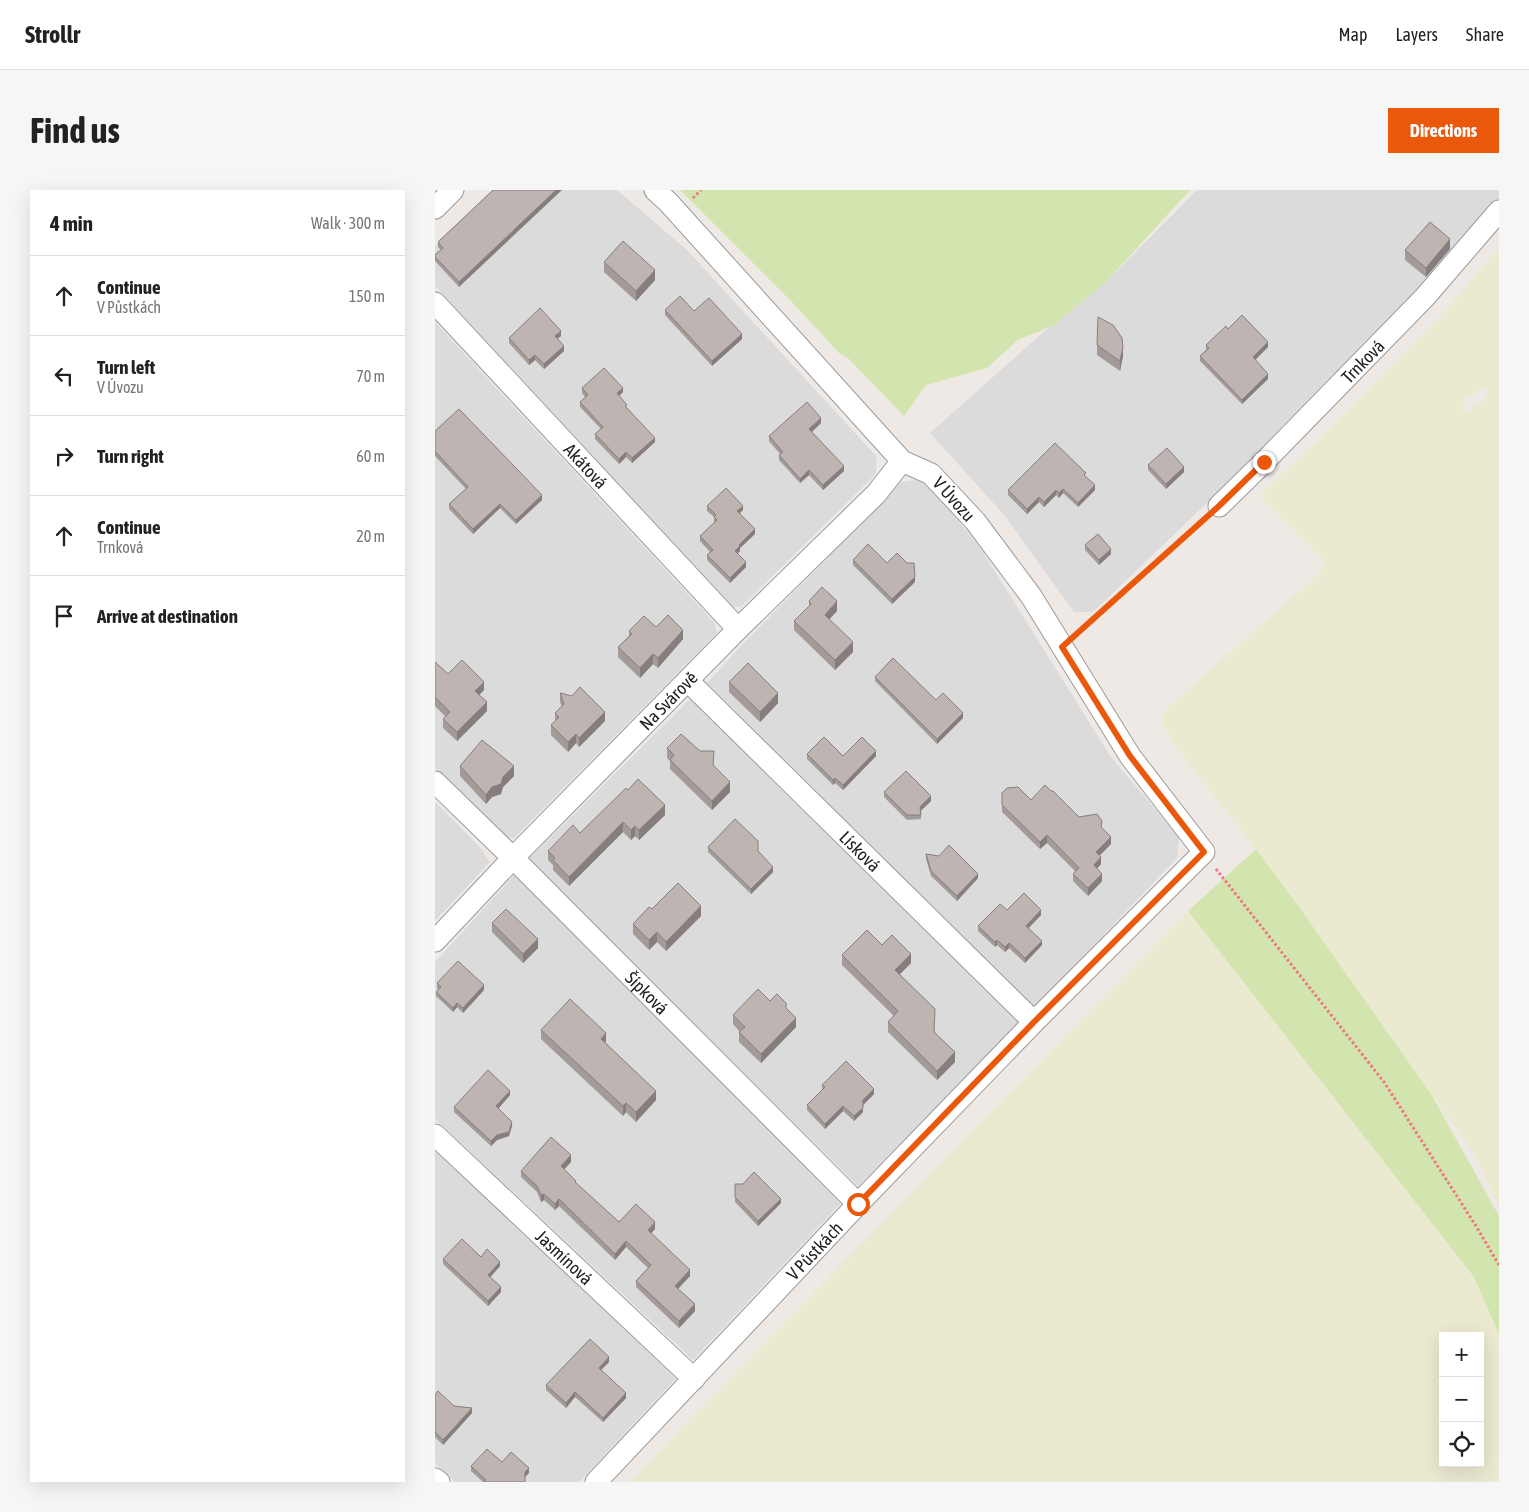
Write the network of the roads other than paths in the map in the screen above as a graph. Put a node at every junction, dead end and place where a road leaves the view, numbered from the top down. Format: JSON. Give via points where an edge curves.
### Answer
{"nodes":[{"id":1,"x":453,"y":190,"type":"edge"},
{"id":2,"x":655,"y":190,"type":"edge"},
{"id":3,"x":435,"y":208,"type":"edge"},
{"id":4,"x":1499,"y":211,"type":"edge"},
{"id":5,"x":435,"y":304,"type":"edge"},
{"id":6,"x":902,"y":461,"type":"junction"},
{"id":7,"x":1219,"y":506,"type":"road end"},
{"id":8,"x":738,"y":629,"type":"junction"},
{"id":9,"x":688,"y":681,"type":"junction"},
{"id":10,"x":435,"y":782,"type":"edge"},
{"id":11,"x":1204,"y":852,"type":"joint"},
{"id":12,"x":513,"y":858,"type":"junction"},
{"id":13,"x":435,"y":941,"type":"edge"},
{"id":14,"x":1034,"y":1022,"type":"junction"},
{"id":15,"x":435,"y":1135,"type":"edge"},
{"id":16,"x":858,"y":1204,"type":"junction"},
{"id":17,"x":694,"y":1379,"type":"junction"},
{"id":18,"x":435,"y":1479,"type":"edge"},
{"id":19,"x":439,"y":1482,"type":"edge"},
{"id":20,"x":596,"y":1482,"type":"edge"}],
"edges":[{"from":1,"to":3,"type":"street"},
{"from":2,"to":6,"type":"street","name":"V Úvozu"},
{"from":4,"to":7,"type":"street","name":"Trnková","via":[[1425,297]]},
{"from":5,"to":8,"type":"street","name":"Akátová"},
{"from":6,"to":8,"type":"street","name":"Na Svárově","via":[[876,494]]},
{"from":6,"to":11,"type":"street","name":"V Úvozu","via":[[931,474],[975,521],[1031,596],[1130,756]]},
{"from":8,"to":9,"type":"street","name":"Na Svárově"},
{"from":9,"to":12,"type":"street","name":"Na Svárově"},
{"from":9,"to":14,"type":"street","name":"Lísková"},
{"from":10,"to":12,"type":"street","name":"Šípková"},
{"from":11,"to":14,"type":"street","name":"V Půstkách"},
{"from":12,"to":13,"type":"street","name":"Na Svárově"},
{"from":12,"to":16,"type":"street","name":"Šípková"},
{"from":14,"to":16,"type":"street","name":"V Půstkách"},
{"from":15,"to":17,"type":"street","name":"Jasmínová"},
{"from":16,"to":17,"type":"street","name":"V Půstkách"},
{"from":17,"to":20,"type":"street","name":"V Půstkách"},
{"from":18,"to":19,"type":"street"}]}
